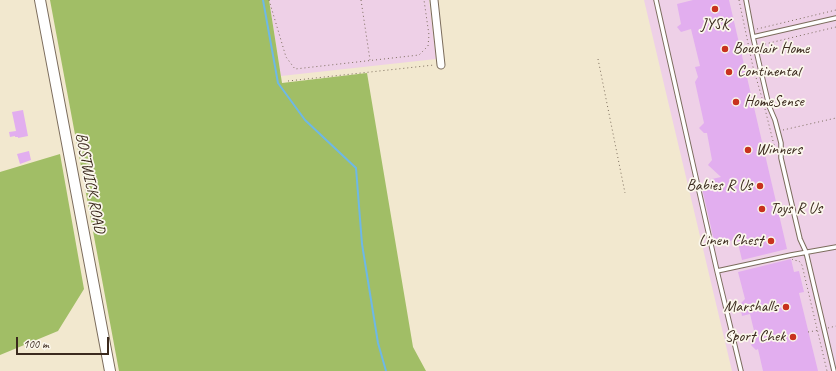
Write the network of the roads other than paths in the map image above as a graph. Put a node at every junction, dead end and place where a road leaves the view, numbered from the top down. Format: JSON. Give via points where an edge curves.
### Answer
{"nodes":[{"id":1,"x":40,"y":0,"type":"edge"},
{"id":2,"x":434,"y":0,"type":"edge"},
{"id":3,"x":656,"y":0,"type":"edge"},
{"id":4,"x":746,"y":0,"type":"edge"},
{"id":5,"x":836,"y":18,"type":"edge"},
{"id":6,"x":753,"y":37,"type":"junction"},
{"id":7,"x":441,"y":65,"type":"road end"},
{"id":8,"x":836,"y":247,"type":"edge"},
{"id":9,"x":806,"y":252,"type":"junction"},
{"id":10,"x":716,"y":271,"type":"junction"},
{"id":11,"x":110,"y":371,"type":"edge"},
{"id":12,"x":741,"y":371,"type":"edge"},
{"id":13,"x":834,"y":371,"type":"edge"}],
"edges":[{"from":1,"to":11,"type":"main road","name":"BOSTWICK ROAD"},
{"from":2,"to":7,"type":"street"},
{"from":3,"to":10,"type":"lane"},
{"from":4,"to":6,"type":"lane"},
{"from":5,"to":6,"type":"lane"},
{"from":6,"to":9,"type":"lane","via":[[781,144],[781,158],[800,239]]},
{"from":8,"to":9,"type":"lane"},
{"from":9,"to":10,"type":"lane"},
{"from":9,"to":13,"type":"lane"},
{"from":10,"to":12,"type":"lane"}]}
